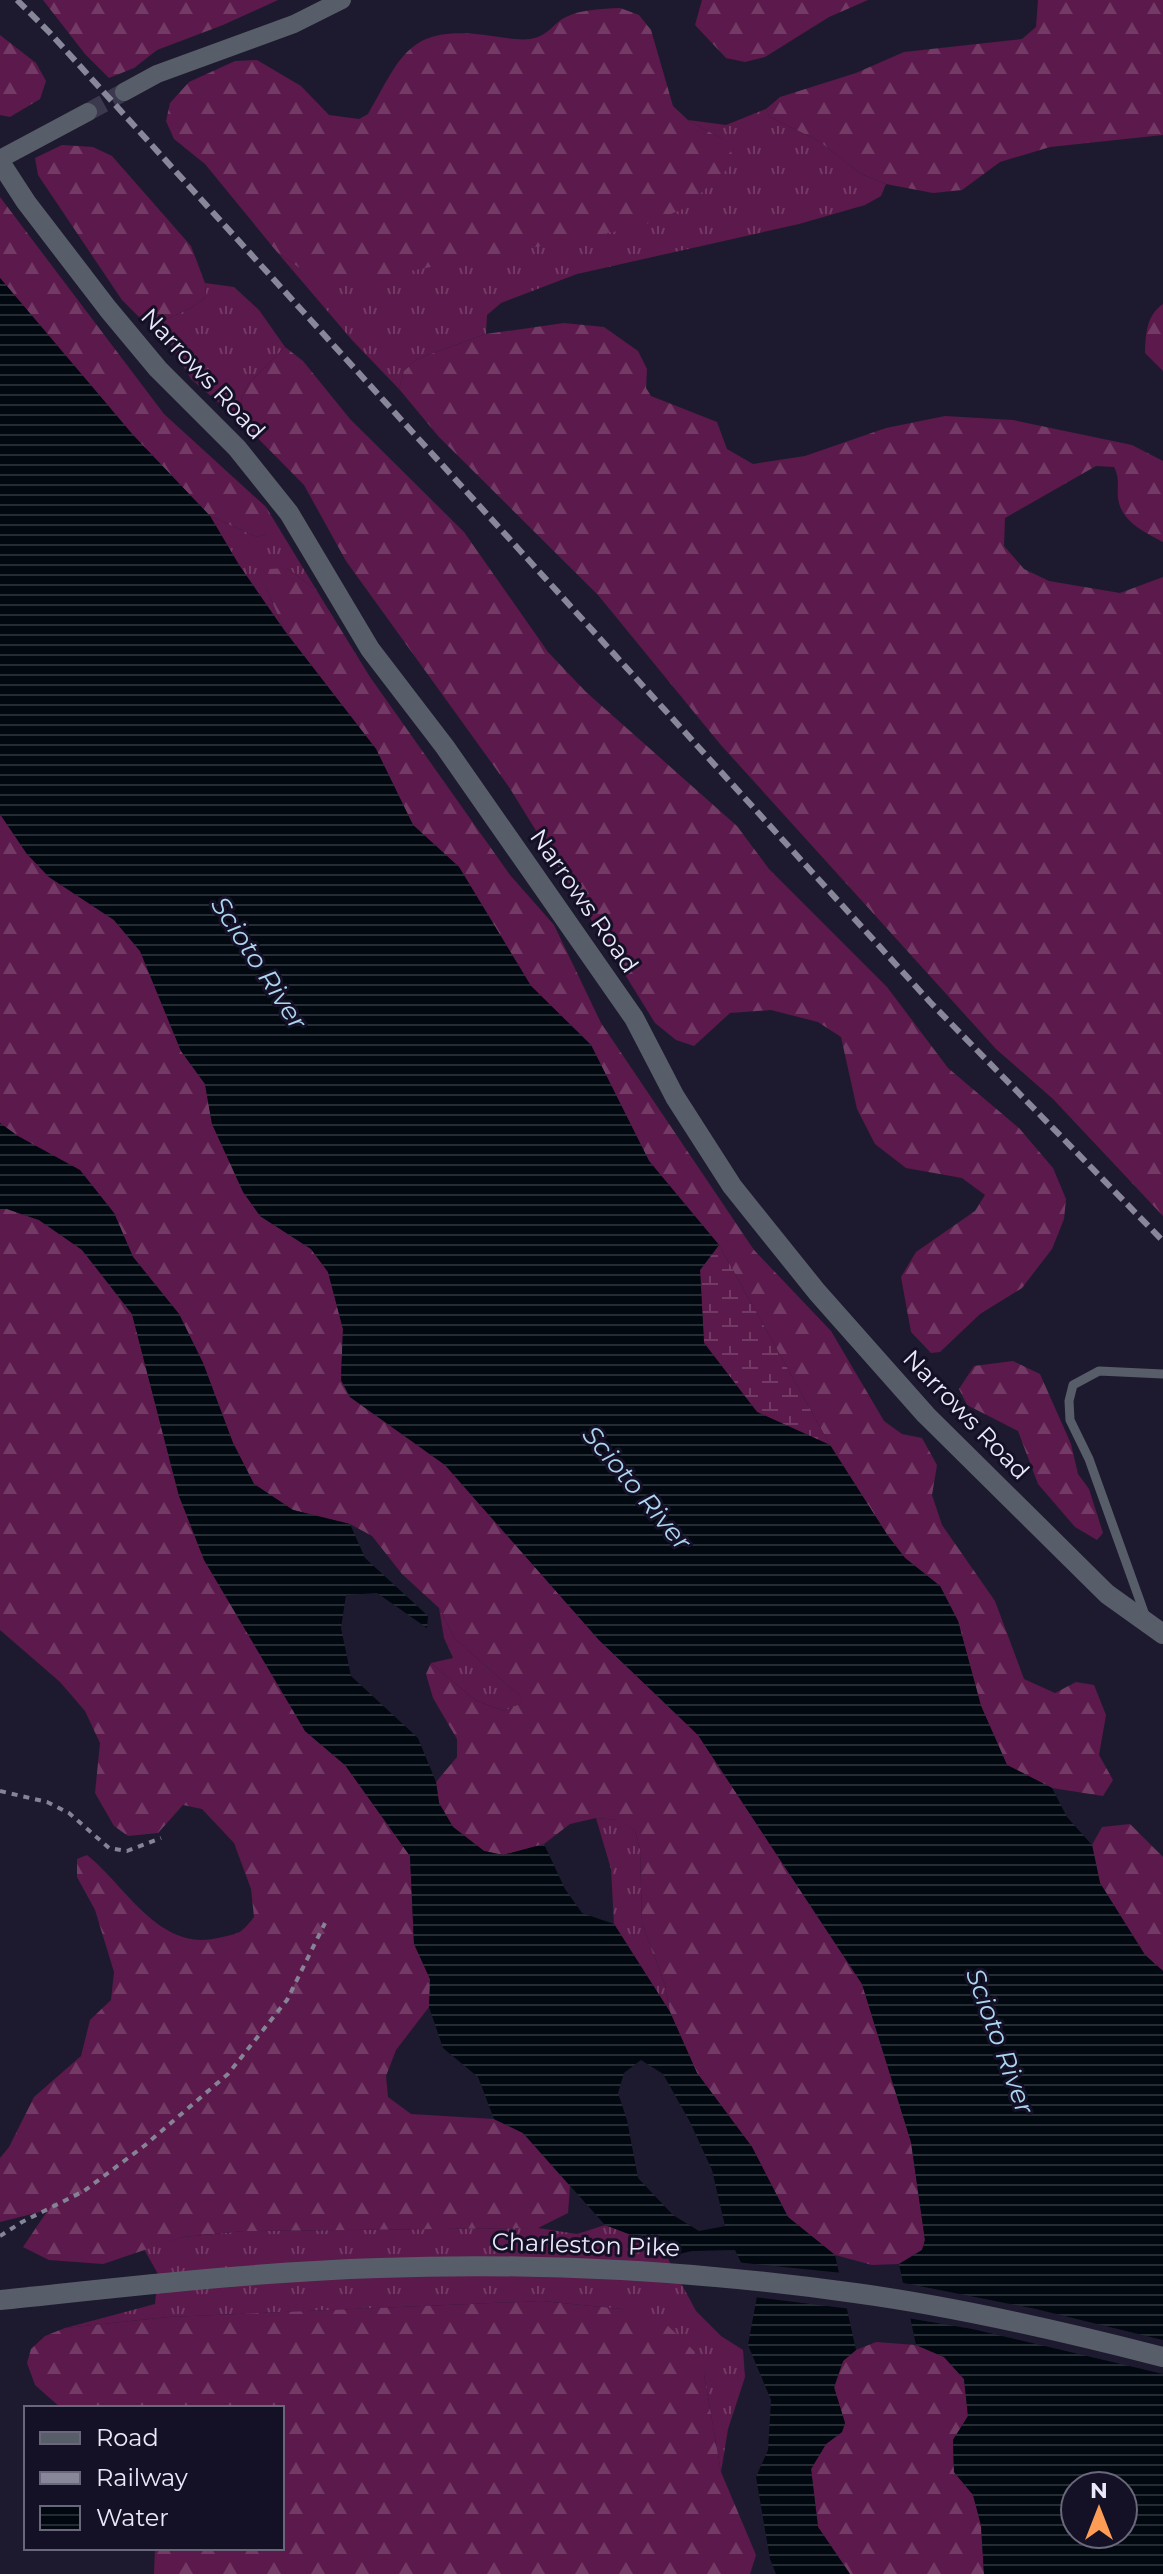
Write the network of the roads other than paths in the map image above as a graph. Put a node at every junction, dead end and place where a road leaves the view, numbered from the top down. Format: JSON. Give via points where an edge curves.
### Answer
{"nodes":[{"id":1,"x":342,"y":0,"type":"edge"},
{"id":2,"x":124,"y":92,"type":"tunnel mouth"},
{"id":3,"x":88,"y":112,"type":"tunnel mouth"},
{"id":4,"x":0,"y":160,"type":"edge"},
{"id":5,"x":1163,"y":1374,"type":"edge"},
{"id":6,"x":1156,"y":1630,"type":"edge"},
{"id":7,"x":0,"y":2300,"type":"edge"},
{"id":8,"x":1163,"y":2357,"type":"edge"}],
"edges":[{"from":1,"to":2,"type":"street"},
{"from":3,"to":4,"type":"street"},
{"from":4,"to":6,"type":"street","name":"Narrows Road","via":[[108,309],[158,369],[237,448],[289,513],[370,649],[634,1018],[675,1097],[732,1186],[926,1415],[1107,1594]]},
{"from":5,"to":6,"type":"lane","via":[[1099,1371],[1073,1385],[1069,1401],[1070,1420]]},
{"from":7,"to":8,"type":"street","name":"Charleston Pike","via":[[381,2268],[668,2273],[889,2299]]}]}
